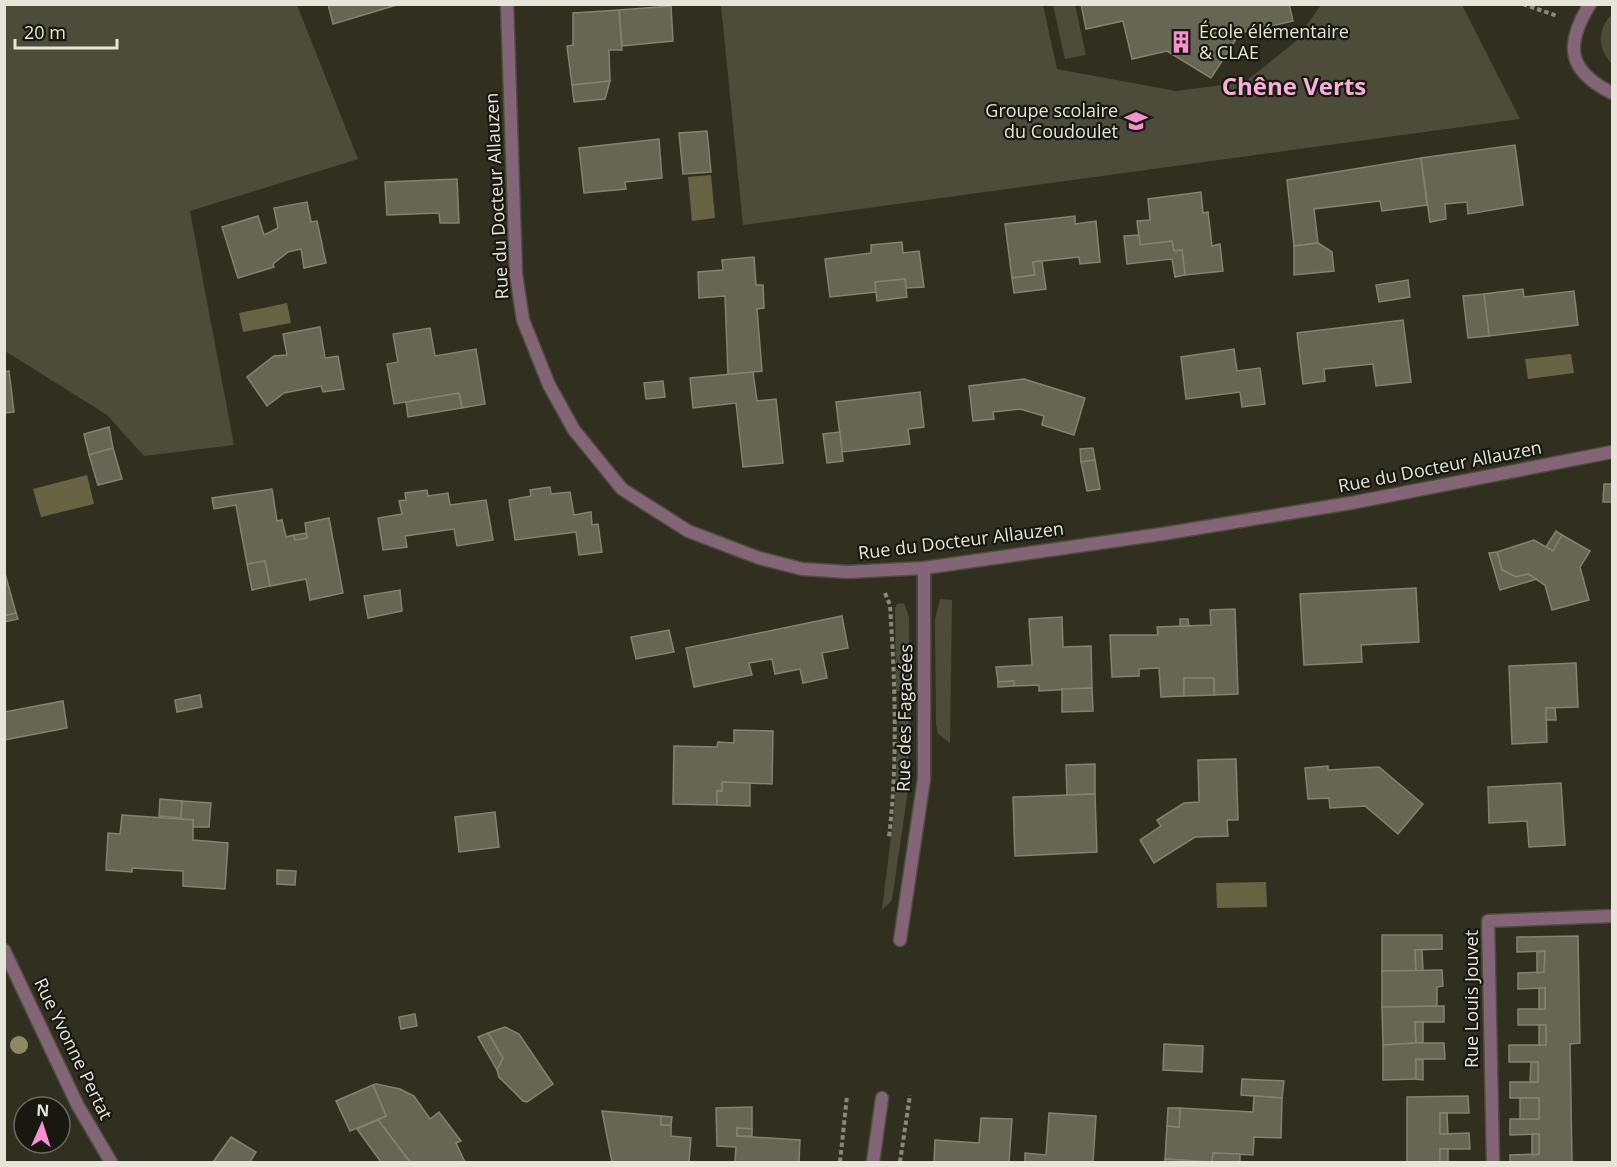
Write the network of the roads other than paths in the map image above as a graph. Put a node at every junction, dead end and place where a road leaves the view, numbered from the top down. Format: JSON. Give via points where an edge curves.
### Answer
{"nodes":[{"id":1,"x":507,"y":4,"type":"edge"},
{"id":2,"x":1590,"y":4,"type":"edge"},
{"id":3,"x":1612,"y":93,"type":"edge"},
{"id":4,"x":1612,"y":452,"type":"edge"},
{"id":5,"x":924,"y":568,"type":"junction"},
{"id":6,"x":1612,"y":916,"type":"edge"},
{"id":7,"x":900,"y":940,"type":"dead end"},
{"id":8,"x":4,"y":950,"type":"edge"},
{"id":9,"x":882,"y":1098,"type":"dead end"},
{"id":10,"x":111,"y":1162,"type":"edge"},
{"id":11,"x":873,"y":1162,"type":"edge"},
{"id":12,"x":1493,"y":1162,"type":"edge"}],
"edges":[{"from":1,"to":5,"type":"street","name":"Rue du Docteur Allauzen","via":[[518,298],[549,385],[574,430],[622,489],[688,531],[759,558],[802,568],[848,572]]},
{"from":2,"to":3,"type":"street","via":[[1578,23],[1574,44],[1576,66],[1591,83]]},
{"from":4,"to":5,"type":"street","name":"Rue du Docteur Allauzen","via":[[1322,508]]},
{"from":5,"to":7,"type":"street","name":"Rue des Fagacées","via":[[924,779]]},
{"from":6,"to":12,"type":"street","name":"Rue Louis Jouvet","via":[[1488,921]]},
{"from":8,"to":10,"type":"street","name":"Rue Yvonne Pertat","via":[[78,1106]]},
{"from":9,"to":11,"type":"street"}]}
